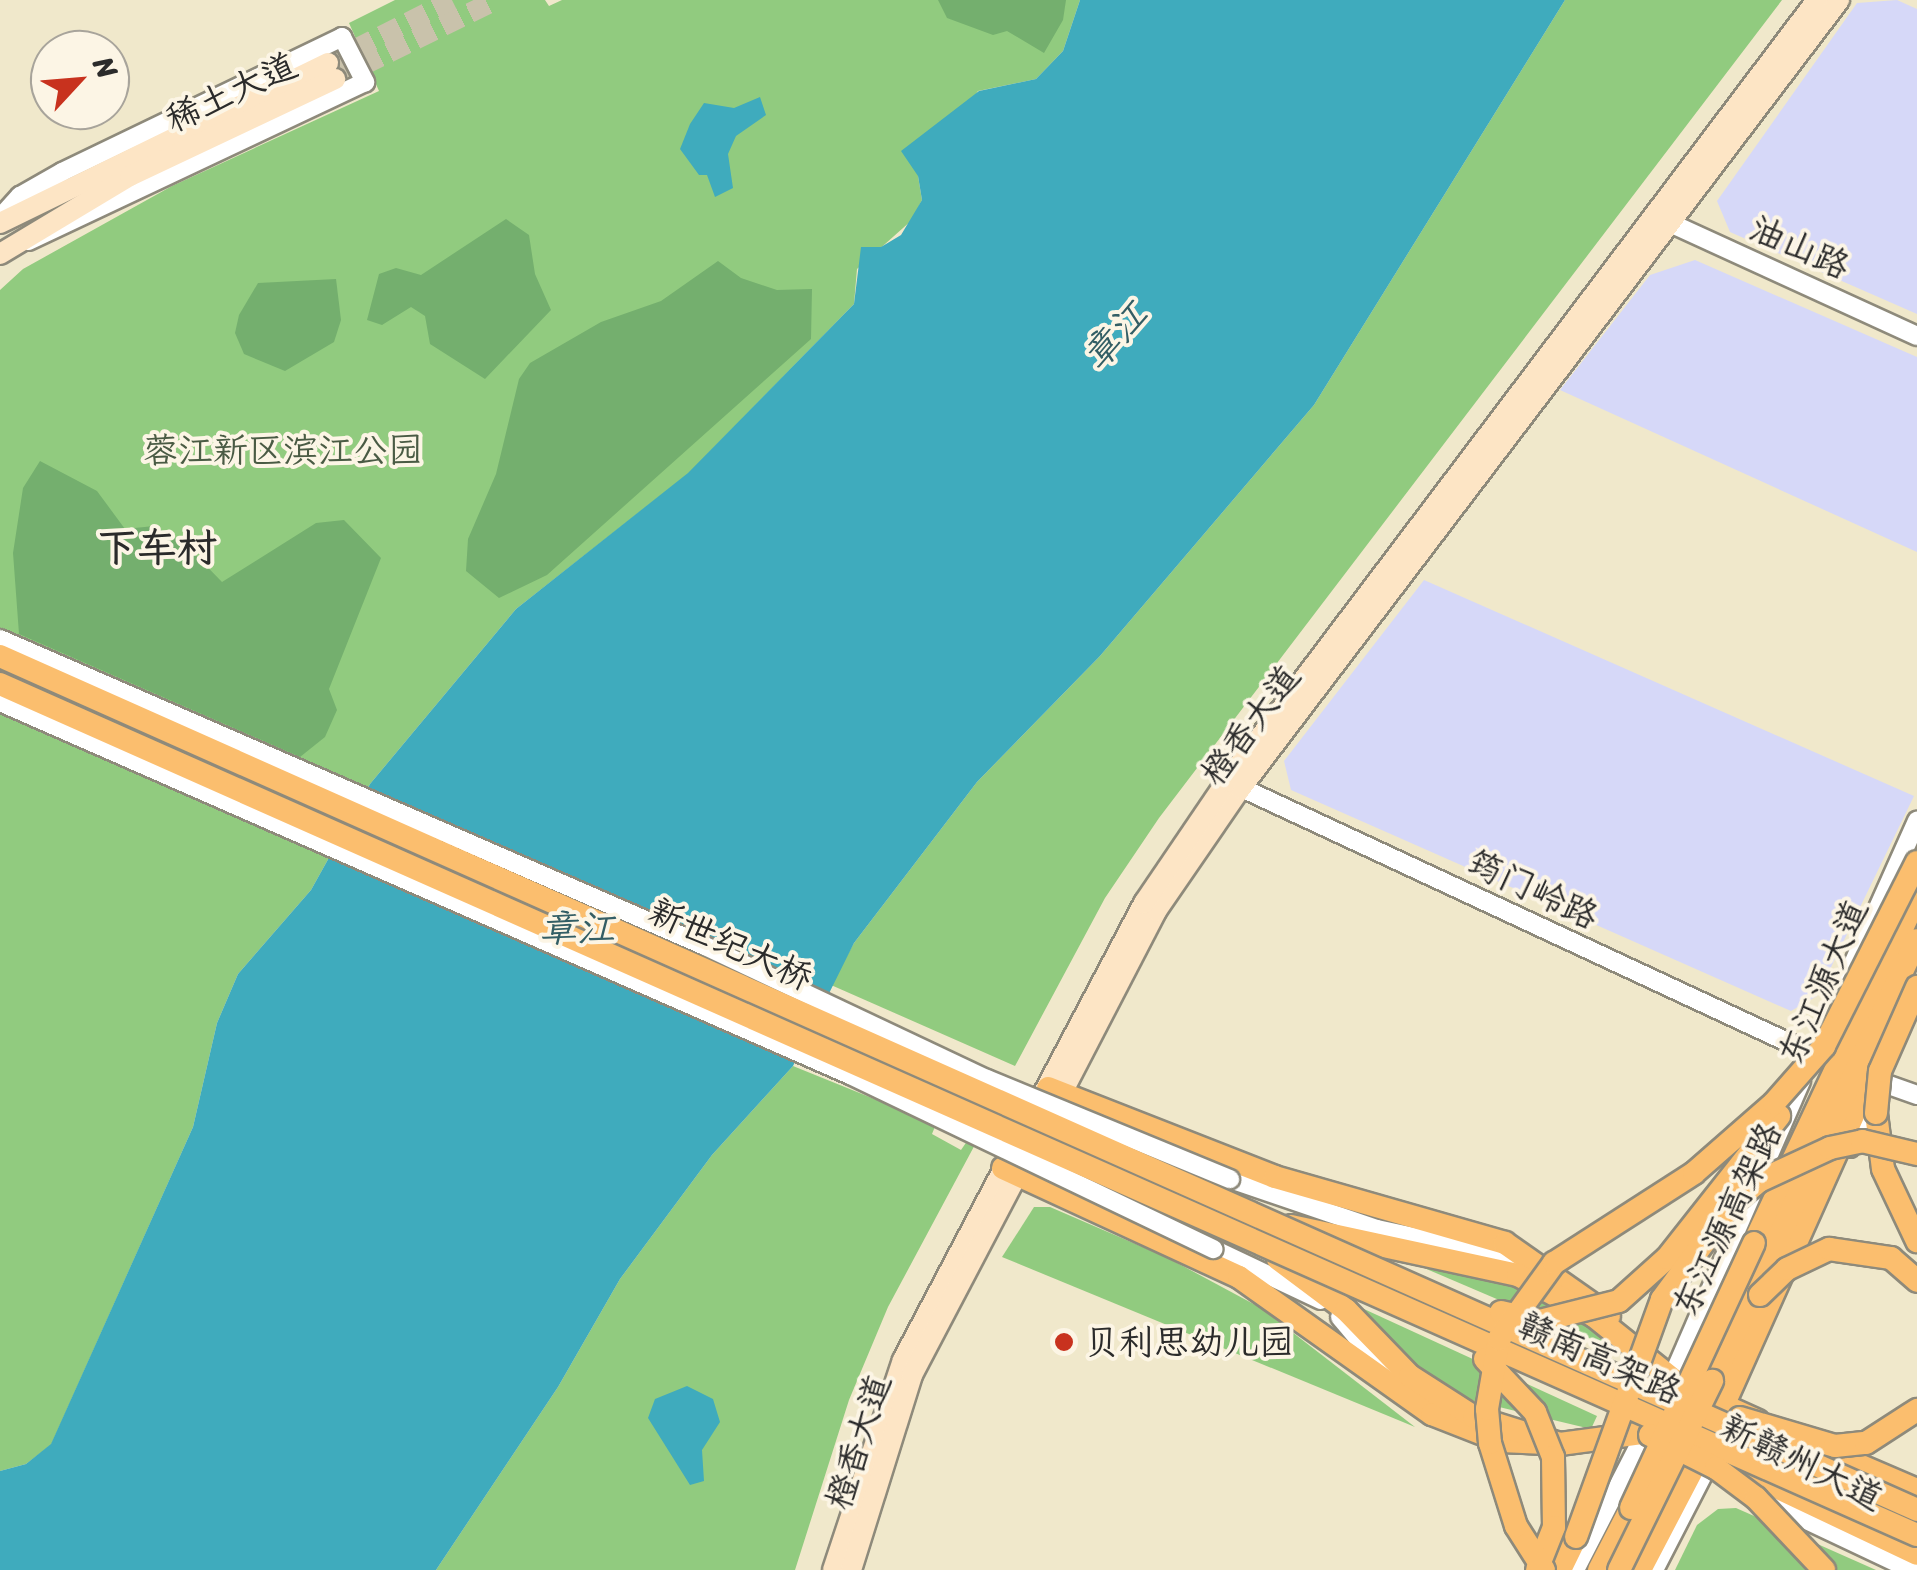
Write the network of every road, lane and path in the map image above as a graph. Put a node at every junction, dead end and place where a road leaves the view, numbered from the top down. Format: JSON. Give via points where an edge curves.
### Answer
{"nodes":[{"id":1,"x":1818,"y":0,"type":"edge"},
{"id":2,"x":1840,"y":0,"type":"edge"},
{"id":3,"x":0,"y":221,"type":"edge"},
{"id":4,"x":1664,"y":221,"type":"junction"},
{"id":5,"x":7,"y":249,"type":"edge"},
{"id":6,"x":1917,"y":336,"type":"edge"},
{"id":7,"x":0,"y":638,"type":"edge"},
{"id":8,"x":0,"y":656,"type":"edge"},
{"id":9,"x":0,"y":684,"type":"edge"},
{"id":10,"x":0,"y":702,"type":"edge"},
{"id":11,"x":1234,"y":785,"type":"junction"},
{"id":12,"x":1917,"y":821,"type":"edge"},
{"id":13,"x":1917,"y":860,"type":"edge"},
{"id":14,"x":1917,"y":896,"type":"edge"},
{"id":15,"x":1917,"y":940,"type":"edge"},
{"id":16,"x":1917,"y":977,"type":"edge"},
{"id":17,"x":1917,"y":987,"type":"edge"},
{"id":18,"x":1917,"y":1005,"type":"edge"},
{"id":19,"x":1818,"y":1050,"type":"junction"},
{"id":20,"x":1875,"y":1080,"type":"junction"},
{"id":21,"x":1055,"y":1091,"type":"junction"},
{"id":22,"x":1917,"y":1095,"type":"edge"},
{"id":23,"x":1876,"y":1113,"type":"junction"},
{"id":24,"x":1917,"y":1154,"type":"edge"},
{"id":25,"x":1010,"y":1172,"type":"junction"},
{"id":26,"x":1917,"y":1211,"type":"edge"},
{"id":27,"x":1269,"y":1223,"type":"junction"},
{"id":28,"x":1917,"y":1241,"type":"edge"},
{"id":29,"x":1254,"y":1244,"type":"junction"},
{"id":30,"x":1917,"y":1281,"type":"edge"},
{"id":31,"x":1480,"y":1317,"type":"junction"},
{"id":32,"x":1638,"y":1342,"type":"junction"},
{"id":33,"x":1485,"y":1345,"type":"junction"},
{"id":34,"x":1712,"y":1381,"type":"junction"},
{"id":35,"x":1677,"y":1382,"type":"junction"},
{"id":36,"x":1729,"y":1407,"type":"junction"},
{"id":37,"x":1917,"y":1410,"type":"edge"},
{"id":38,"x":1467,"y":1432,"type":"junction"},
{"id":39,"x":1651,"y":1433,"type":"junction"},
{"id":40,"x":1560,"y":1444,"type":"junction"},
{"id":41,"x":1707,"y":1460,"type":"junction"},
{"id":42,"x":1917,"y":1482,"type":"edge"},
{"id":43,"x":1917,"y":1490,"type":"edge"},
{"id":44,"x":1917,"y":1510,"type":"edge"},
{"id":45,"x":1917,"y":1535,"type":"edge"},
{"id":46,"x":1917,"y":1554,"type":"edge"},
{"id":47,"x":848,"y":1567,"type":"edge"},
{"id":48,"x":1540,"y":1570,"type":"edge"},
{"id":49,"x":1560,"y":1570,"type":"edge"},
{"id":50,"x":1574,"y":1570,"type":"edge"},
{"id":51,"x":1591,"y":1570,"type":"edge"},
{"id":52,"x":1599,"y":1570,"type":"edge"},
{"id":53,"x":1619,"y":1570,"type":"edge"},
{"id":54,"x":1640,"y":1570,"type":"edge"},
{"id":55,"x":1654,"y":1570,"type":"edge"},
{"id":56,"x":1824,"y":1570,"type":"edge"},
{"id":57,"x":1912,"y":1570,"type":"edge"}],
"edges":[{"from":1,"to":4,"type":"main road","name":"橙香大道"},
{"from":2,"to":4,"type":"main road","name":"橙香大道"},
{"from":3,"to":5,"type":"main road","name":"稀土大道","via":[[331,71]]},
{"from":3,"to":5,"type":"street","via":[[20,196],[62,172],[342,37],[365,82],[52,235]]},
{"from":4,"to":6,"type":"street","name":"油山路"},
{"from":4,"to":11,"type":"main road","name":"橙香大道"},
{"from":7,"to":32,"type":"street","bridge":true,"via":[[704,946],[988,1080],[1377,1229],[1496,1254],[1574,1293]]},
{"from":8,"to":27,"type":"main road","name":"新世纪大桥","bridge":true},
{"from":9,"to":29,"type":"main road","name":"新世纪大桥","bridge":true,"via":[[858,1061]]},
{"from":10,"to":38,"type":"street","bridge":true,"via":[[867,1082],[1316,1297],[1404,1388]]},
{"from":11,"to":19,"type":"street","name":"筠门岭路"},
{"from":11,"to":21,"type":"main road","name":"橙香大道"},
{"from":12,"to":19,"type":"street"},
{"from":13,"to":19,"type":"main road","bridge":true},
{"from":13,"to":35,"type":"main road","name":"东江源大道"},
{"from":14,"to":52,"type":"main road","name":"东江源高架路","bridge":true},
{"from":15,"to":34,"type":"main road","name":"东江源高架路","bridge":true},
{"from":16,"to":20,"type":"main road"},
{"from":17,"to":23,"type":"main road","bridge":true,"via":[[1880,1071]]},
{"from":18,"to":20,"type":"street"},
{"from":19,"to":27,"type":"main road","bridge":true,"via":[[1778,1118],[1667,1258],[1644,1284],[1592,1312],[1540,1321],[1486,1309]]},
{"from":19,"to":35,"type":"street"},
{"from":19,"to":48,"type":"main road","bridge":true,"via":[[1735,1144],[1554,1262],[1499,1339],[1487,1410],[1490,1442],[1516,1526]]},
{"from":20,"to":22,"type":"street"},
{"from":20,"to":36,"type":"main road"},
{"from":21,"to":25,"type":"main road","name":"橙香大道"},
{"from":21,"to":32,"type":"main road","via":[[1275,1177],[1505,1243]]},
{"from":23,"to":26,"type":"main road","via":[[1898,1185]]},
{"from":23,"to":28,"type":"main road","via":[[1884,1169]]},
{"from":24,"to":49,"type":"main road","bridge":true,"via":[[1862,1141],[1830,1148],[1760,1181],[1724,1214],[1692,1252],[1650,1324]]},
{"from":25,"to":38,"type":"main road","via":[[1238,1277],[1350,1351],[1398,1392]]},
{"from":25,"to":47,"type":"main road","name":"橙香大道","via":[[903,1360]]},
{"from":27,"to":31,"type":"main road","name":"赣南高架路","bridge":true},
{"from":27,"to":35,"type":"main road","name":"新赣州大道","via":[[1518,1275],[1594,1316]]},
{"from":29,"to":33,"type":"main road","name":"赣南高架路","bridge":true},
{"from":29,"to":40,"type":"main road","via":[[1301,1273],[1410,1376],[1446,1400],[1474,1417]]},
{"from":29,"to":48,"type":"main road","bridge":true,"via":[[1479,1354],[1518,1391],[1554,1457],[1554,1526]]},
{"from":30,"to":34,"type":"main road","bridge":true,"via":[[1891,1258],[1862,1249],[1806,1257],[1760,1295]]},
{"from":31,"to":37,"type":"main road","bridge":true,"via":[[1625,1365],[1743,1420],[1835,1446],[1866,1443]]},
{"from":31,"to":44,"type":"main road","name":"赣南高架路","bridge":true},
{"from":32,"to":35,"type":"street"},
{"from":33,"to":45,"type":"main road","name":"赣南高架路","bridge":true},
{"from":33,"to":56,"type":"main road","bridge":true,"via":[[1716,1468],[1756,1498]]},
{"from":34,"to":53,"type":"main road","name":"东江源高架路","bridge":true},
{"from":35,"to":36,"type":"main road","name":"新赣州大道"},
{"from":35,"to":39,"type":"main road","name":"东江源大道"},
{"from":36,"to":41,"type":"main road"},
{"from":36,"to":42,"type":"street"},
{"from":36,"to":43,"type":"main road","name":"新赣州大道"},
{"from":38,"to":40,"type":"main road"},
{"from":39,"to":40,"type":"main road"},
{"from":39,"to":41,"type":"main road","name":"新赣州大道"},
{"from":39,"to":50,"type":"street"},
{"from":39,"to":51,"type":"main road","name":"东江源大道"},
{"from":41,"to":46,"type":"main road","name":"新赣州大道"},
{"from":41,"to":54,"type":"main road"},
{"from":41,"to":55,"type":"street"},
{"from":41,"to":57,"type":"street"}]}
